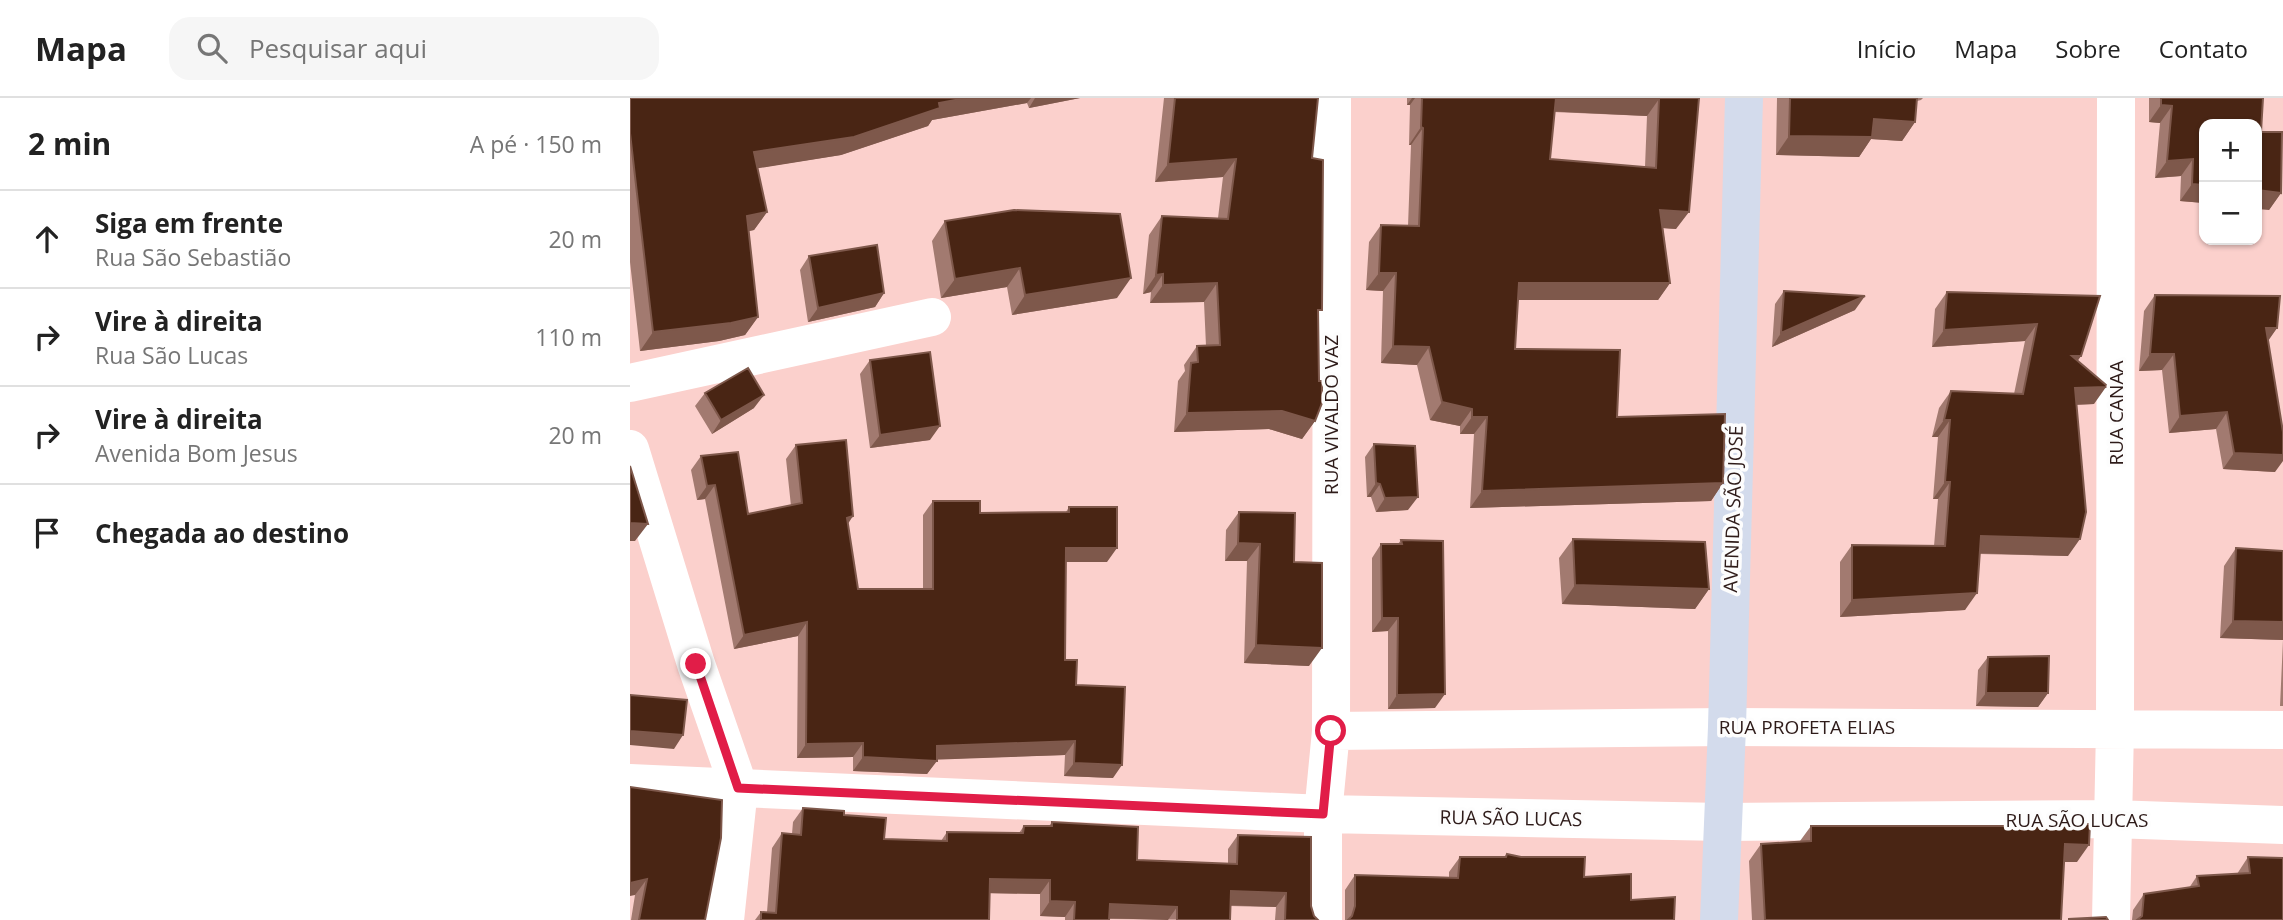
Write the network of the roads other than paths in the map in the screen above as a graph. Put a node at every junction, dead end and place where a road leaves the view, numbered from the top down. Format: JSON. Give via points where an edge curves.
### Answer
{"nodes":[{"id":1,"x":1332,"y":98,"type":"edge"},
{"id":2,"x":1744,"y":98,"type":"edge"},
{"id":3,"x":2116,"y":98,"type":"edge"},
{"id":4,"x":932,"y":317,"type":"dead end"},
{"id":5,"x":630,"y":383,"type":"edge"},
{"id":6,"x":630,"y":449,"type":"edge"},
{"id":7,"x":1727,"y":727,"type":"junction"},
{"id":8,"x":2115,"y":728,"type":"junction"},
{"id":9,"x":2283,"y":730,"type":"edge"},
{"id":10,"x":1331,"y":731,"type":"junction"},
{"id":11,"x":630,"y":783,"type":"edge"},
{"id":12,"x":738,"y":788,"type":"junction"},
{"id":13,"x":1323,"y":814,"type":"junction"},
{"id":14,"x":2113,"y":819,"type":"junction"},
{"id":15,"x":1722,"y":822,"type":"junction"},
{"id":16,"x":2283,"y":825,"type":"edge"},
{"id":17,"x":725,"y":920,"type":"edge"},
{"id":18,"x":1323,"y":920,"type":"edge"},
{"id":19,"x":1719,"y":920,"type":"edge"},
{"id":20,"x":2110,"y":920,"type":"edge"}],
"edges":[{"from":1,"to":10,"type":"street","name":"RUA VIVALDO VAZ"},
{"from":2,"to":7,"type":"street","name":"AVENIDA SÃO JOSÉ"},
{"from":3,"to":8,"type":"street","name":"RUA CANAA"},
{"from":4,"to":5,"type":"street"},
{"from":6,"to":12,"type":"street"},
{"from":7,"to":8,"type":"street","name":"RUA PROFETA ELIAS"},
{"from":7,"to":10,"type":"street","name":"RUA PROFETA ELIAS"},
{"from":7,"to":15,"type":"street","name":"AVENIDA SÃO JOSÉ"},
{"from":8,"to":9,"type":"street","name":"RUA PROFETA ELIAS"},
{"from":8,"to":14,"type":"street"},
{"from":10,"to":13,"type":"street","name":"RUA VIVALDO VAZ"},
{"from":11,"to":12,"type":"street","name":"RUA SÃO LUCAS"},
{"from":12,"to":13,"type":"street","name":"RUA SÃO LUCAS"},
{"from":12,"to":17,"type":"street"},
{"from":13,"to":15,"type":"street","name":"RUA SÃO LUCAS"},
{"from":13,"to":18,"type":"street","name":"RUA VIVALDO VAZ"},
{"from":14,"to":15,"type":"street","name":"RUA SÃO LUCAS"},
{"from":14,"to":16,"type":"street","name":"RUA SÃO LUCAS"},
{"from":14,"to":20,"type":"street"},
{"from":15,"to":19,"type":"street","name":"AVENIDA SÃO JOSÉ"}]}
